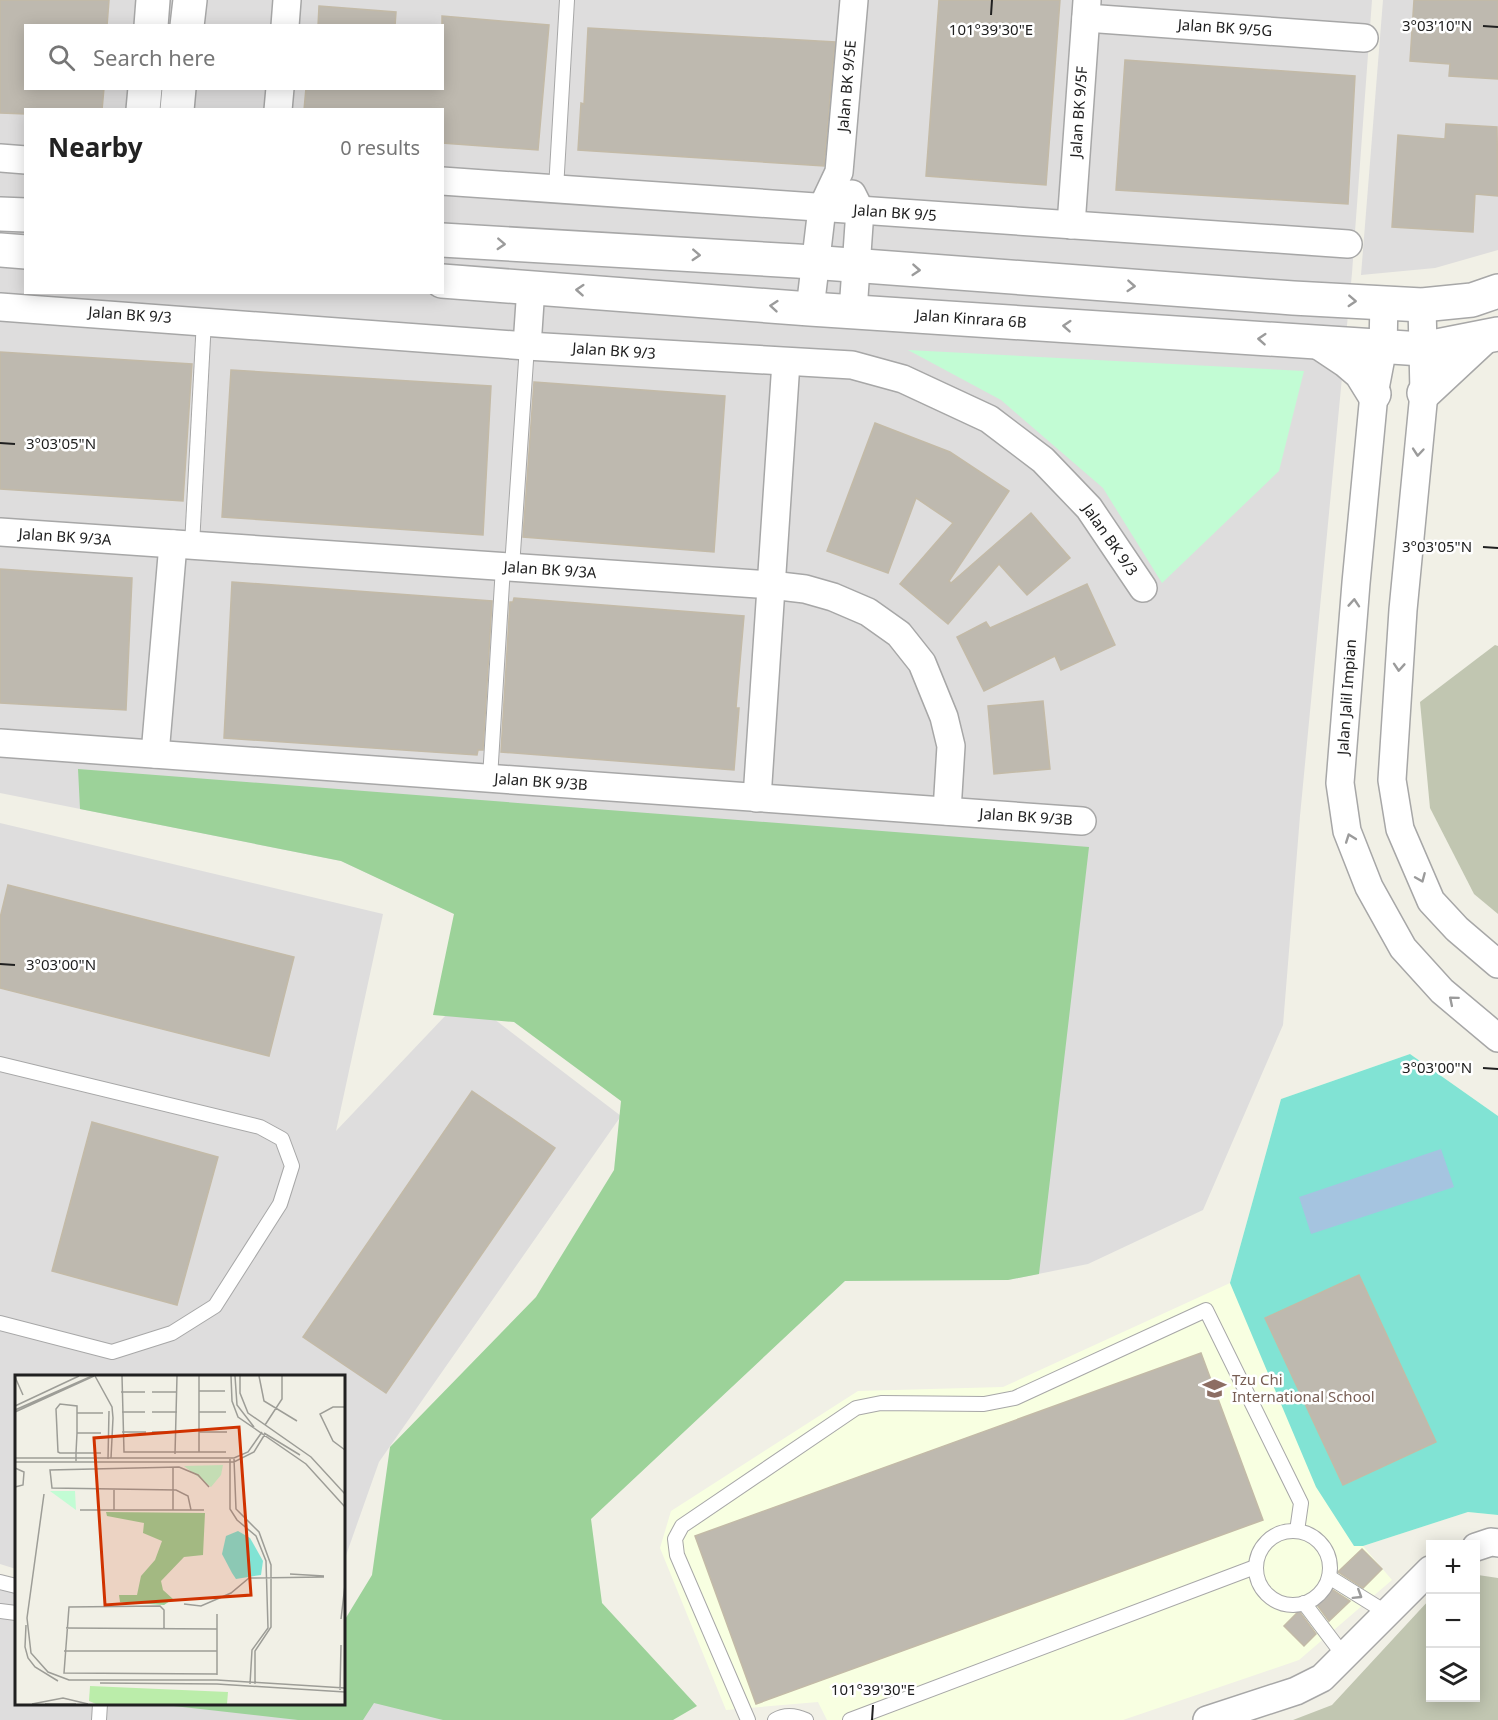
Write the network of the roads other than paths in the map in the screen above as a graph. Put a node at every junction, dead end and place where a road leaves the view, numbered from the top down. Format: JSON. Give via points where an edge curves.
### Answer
{"nodes":[{"id":1,"x":153,"y":0,"type":"edge"},
{"id":2,"x":190,"y":0,"type":"edge"},
{"id":3,"x":287,"y":0,"type":"edge"},
{"id":4,"x":567,"y":0,"type":"edge"},
{"id":5,"x":854,"y":0,"type":"edge"},
{"id":6,"x":1086,"y":9,"type":"edge"},
{"id":7,"x":151,"y":24,"type":"edge"},
{"id":8,"x":187,"y":24,"type":"edge"},
{"id":9,"x":285,"y":24,"type":"edge"},
{"id":10,"x":1364,"y":38,"type":"dead end"},
{"id":11,"x":145,"y":90,"type":"edge"},
{"id":12,"x":179,"y":90,"type":"edge"},
{"id":13,"x":280,"y":90,"type":"edge"},
{"id":14,"x":142,"y":108,"type":"edge"},
{"id":15,"x":177,"y":108,"type":"edge"},
{"id":16,"x":278,"y":108,"type":"edge"},
{"id":17,"x":0,"y":158,"type":"edge"},
{"id":18,"x":24,"y":160,"type":"edge"},
{"id":19,"x":839,"y":172,"type":"junction"},
{"id":20,"x":444,"y":181,"type":"edge"},
{"id":21,"x":556,"y":189,"type":"junction"},
{"id":22,"x":822,"y":208,"type":"junction"},
{"id":23,"x":861,"y":210,"type":"junction"},
{"id":24,"x":0,"y":214,"type":"edge"},
{"id":25,"x":24,"y":215,"type":"edge"},
{"id":26,"x":1071,"y":225,"type":"junction"},
{"id":27,"x":444,"y":240,"type":"edge"},
{"id":28,"x":1348,"y":244,"type":"dead end"},
{"id":29,"x":0,"y":250,"type":"edge"},
{"id":30,"x":24,"y":252,"type":"edge"},
{"id":31,"x":815,"y":263,"type":"junction"},
{"id":32,"x":858,"y":266,"type":"junction"},
{"id":33,"x":444,"y":281,"type":"edge"},
{"id":34,"x":531,"y":287,"type":"junction"},
{"id":35,"x":1498,"y":291,"type":"edge"},
{"id":36,"x":1384,"y":302,"type":"junction"},
{"id":37,"x":1422,"y":305,"type":"junction"},
{"id":38,"x":0,"y":307,"type":"edge"},
{"id":39,"x":810,"y":309,"type":"junction"},
{"id":40,"x":854,"y":311,"type":"junction"},
{"id":41,"x":204,"y":320,"type":"junction"},
{"id":42,"x":1490,"y":336,"type":"edge"},
{"id":43,"x":1320,"y":343,"type":"junction"},
{"id":44,"x":527,"y":346,"type":"junction"},
{"id":45,"x":1383,"y":347,"type":"junction"},
{"id":46,"x":1422,"y":349,"type":"junction"},
{"id":47,"x":786,"y":362,"type":"junction"},
{"id":48,"x":1424,"y":393,"type":"junction"},
{"id":49,"x":1374,"y":394,"type":"junction"},
{"id":50,"x":0,"y":532,"type":"edge"},
{"id":51,"x":182,"y":545,"type":"junction"},
{"id":52,"x":508,"y":567,"type":"junction"},
{"id":53,"x":771,"y":585,"type":"junction"},
{"id":54,"x":1143,"y":588,"type":"dead end"},
{"id":55,"x":0,"y":743,"type":"edge"},
{"id":56,"x":155,"y":754,"type":"junction"},
{"id":57,"x":490,"y":778,"type":"junction"},
{"id":58,"x":757,"y":798,"type":"junction"},
{"id":59,"x":947,"y":811,"type":"junction"},
{"id":60,"x":1082,"y":821,"type":"dead end"},
{"id":61,"x":1498,"y":964,"type":"edge"},
{"id":62,"x":1498,"y":1038,"type":"edge"},
{"id":63,"x":0,"y":1064,"type":"edge"},
{"id":64,"x":0,"y":1323,"type":"edge"},
{"id":65,"x":1298,"y":1531,"type":"junction"},
{"id":66,"x":1498,"y":1543,"type":"edge"},
{"id":67,"x":1480,"y":1546,"type":"edge"},
{"id":68,"x":1255,"y":1567,"type":"junction"},
{"id":69,"x":1426,"y":1575,"type":"edge"},
{"id":70,"x":1329,"y":1577,"type":"junction"},
{"id":71,"x":0,"y":1582,"type":"edge"},
{"id":72,"x":15,"y":1586,"type":"edge"},
{"id":73,"x":1305,"y":1603,"type":"junction"},
{"id":74,"x":0,"y":1611,"type":"edge"},
{"id":75,"x":15,"y":1613,"type":"edge"},
{"id":76,"x":1387,"y":1613,"type":"junction"},
{"id":77,"x":1344,"y":1656,"type":"junction"},
{"id":78,"x":100,"y":1705,"type":"edge"},
{"id":79,"x":99,"y":1720,"type":"edge"},
{"id":80,"x":748,"y":1720,"type":"edge"},
{"id":81,"x":775,"y":1720,"type":"edge"},
{"id":82,"x":806,"y":1720,"type":"edge"},
{"id":83,"x":850,"y":1720,"type":"edge"},
{"id":84,"x":1207,"y":1720,"type":"edge"}],
"edges":[{"from":1,"to":7,"type":"street"},
{"from":2,"to":8,"type":"street"},
{"from":3,"to":9,"type":"street"},
{"from":4,"to":21,"type":"lane"},
{"from":5,"to":19,"type":"street","name":"Jalan BK 9/5E"},
{"from":6,"to":10,"type":"street","name":"Jalan BK 9/5G"},
{"from":6,"to":26,"type":"street","name":"Jalan BK 9/5F"},
{"from":11,"to":14,"type":"street"},
{"from":12,"to":15,"type":"street"},
{"from":13,"to":16,"type":"street"},
{"from":17,"to":18,"type":"street"},
{"from":19,"to":22,"type":"street","name":"Jalan BK 9/5E"},
{"from":19,"to":23,"type":"street"},
{"from":20,"to":21,"type":"street","name":"Jalan BK 9/5"},
{"from":21,"to":22,"type":"street","name":"Jalan BK 9/5"},
{"from":22,"to":23,"type":"street","name":"Jalan BK 9/5"},
{"from":22,"to":31,"type":"street","name":"Jalan BK 9/5E"},
{"from":23,"to":26,"type":"street","name":"Jalan BK 9/5"},
{"from":23,"to":32,"type":"street"},
{"from":24,"to":25,"type":"street"},
{"from":26,"to":28,"type":"street","name":"Jalan BK 9/5"},
{"from":27,"to":31,"type":"street","one_way":true},
{"from":29,"to":30,"type":"street"},
{"from":31,"to":32,"type":"street"},
{"from":31,"to":39,"type":"street","name":"Jalan BK 9/5E"},
{"from":32,"to":36,"type":"street","one_way":true},
{"from":32,"to":40,"type":"street"},
{"from":33,"to":34,"type":"street","name":"Jalan Kinrara 6B"},
{"from":39,"to":34,"type":"street","name":"Jalan Kinrara 6B","one_way":true},
{"from":34,"to":44,"type":"street"},
{"from":35,"to":37,"type":"street","via":[[1472,300]]},
{"from":36,"to":37,"type":"street"},
{"from":36,"to":45,"type":"street","name":"Jalan Jalil Impian"},
{"from":37,"to":46,"type":"street"},
{"from":38,"to":41,"type":"street","name":"Jalan BK 9/3"},
{"from":39,"to":40,"type":"street","name":"Jalan Kinrara 6B"},
{"from":43,"to":40,"type":"street","name":"Jalan Kinrara 6B","one_way":true},
{"from":41,"to":44,"type":"street","name":"Jalan BK 9/3"},
{"from":41,"to":51,"type":"lane"},
{"from":42,"to":46,"type":"street","name":"Jalan Kinrara 6B"},
{"from":42,"to":48,"type":"street"},
{"from":43,"to":45,"type":"street","name":"Jalan Kinrara 6B"},
{"from":43,"to":49,"type":"street","via":[[1361,373]]},
{"from":44,"to":47,"type":"street","name":"Jalan BK 9/3"},
{"from":44,"to":52,"type":"lane"},
{"from":45,"to":46,"type":"street","name":"Jalan Kinrara 6B"},
{"from":45,"to":49,"type":"street","name":"Jalan Jalil Impian"},
{"from":46,"to":48,"type":"street"},
{"from":47,"to":53,"type":"street"},
{"from":47,"to":54,"type":"street","name":"Jalan BK 9/3","via":[[852,365],[903,379],[989,419],[1043,460],[1089,508]]},
{"from":48,"to":61,"type":"street","one_way":true,"via":[[1403,610],[1392,780],[1400,829],[1431,901]]},
{"from":62,"to":49,"type":"street","name":"Jalan Jalil Impian","one_way":true,"via":[[1442,991],[1403,948],[1368,887],[1347,831],[1340,783]]},
{"from":50,"to":51,"type":"street","name":"Jalan BK 9/3A"},
{"from":51,"to":52,"type":"street","name":"Jalan BK 9/3A"},
{"from":51,"to":56,"type":"street"},
{"from":52,"to":53,"type":"street","name":"Jalan BK 9/3A"},
{"from":52,"to":57,"type":"lane"},
{"from":53,"to":58,"type":"street"},
{"from":53,"to":59,"type":"street","name":"Jalan BK 9/3A","via":[[805,589],[868,612],[899,634],[922,663],[951,746]]},
{"from":55,"to":56,"type":"street","name":"Jalan BK 9/3B"},
{"from":56,"to":57,"type":"street","name":"Jalan BK 9/3B"},
{"from":57,"to":58,"type":"street","name":"Jalan BK 9/3B"},
{"from":58,"to":59,"type":"street","name":"Jalan BK 9/3B"},
{"from":59,"to":60,"type":"street","name":"Jalan BK 9/3B"},
{"from":63,"to":64,"type":"lane","via":[[260,1126],[282,1139],[291,1166],[280,1204],[215,1306],[172,1333],[112,1352]]},
{"from":65,"to":68,"type":"lane","via":[[1279,1534],[1264,1544]]},
{"from":65,"to":70,"type":"lane","via":[[1319,1542],[1326,1552]]},
{"from":65,"to":80,"type":"lane","via":[[1301,1503],[1206,1310],[1015,1398],[984,1404],[881,1403],[856,1408],[682,1526],[675,1539],[677,1555]]},
{"from":66,"to":67,"type":"street"},
{"from":68,"to":73,"type":"lane","via":[[1259,1583],[1270,1597],[1287,1604]]},
{"from":68,"to":83,"type":"lane"},
{"from":69,"to":76,"type":"street"},
{"from":70,"to":73,"type":"lane","via":[[1316,1597]]},
{"from":70,"to":76,"type":"lane","one_way":true},
{"from":71,"to":72,"type":"lane"},
{"from":73,"to":77,"type":"lane"},
{"from":74,"to":75,"type":"lane"},
{"from":76,"to":77,"type":"street"},
{"from":77,"to":84,"type":"street","via":[[1322,1678],[1296,1691]]},
{"from":78,"to":79,"type":"lane"},
{"from":81,"to":82,"type":"lane","via":[[786,1716]]}]}
